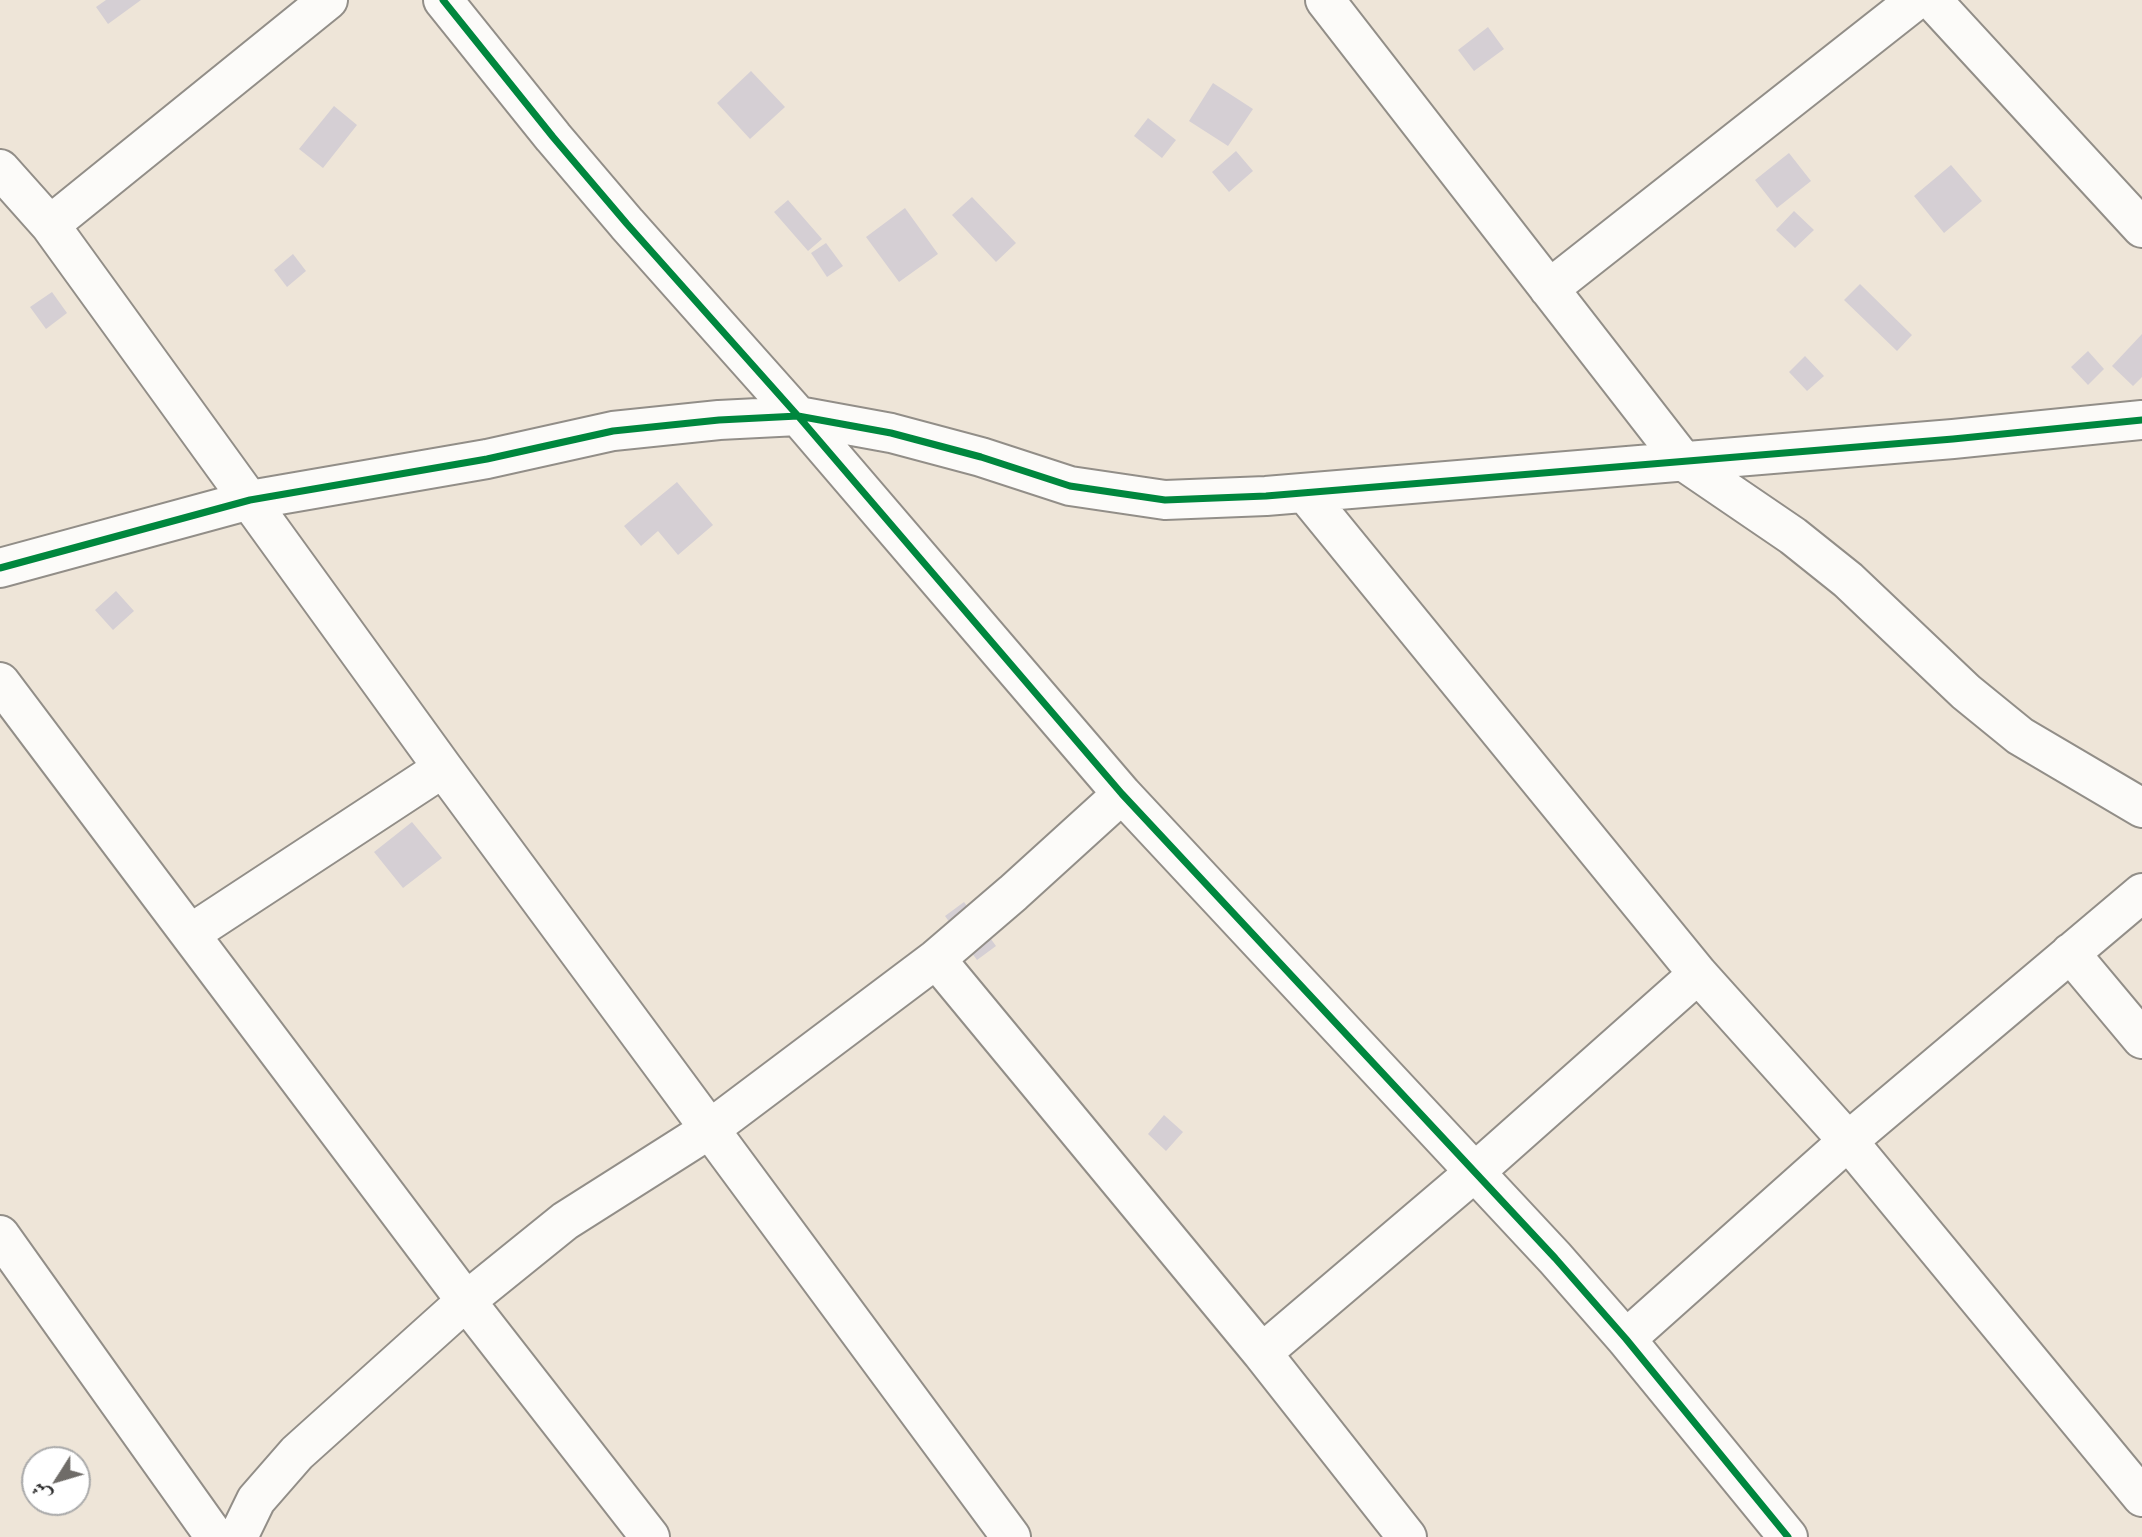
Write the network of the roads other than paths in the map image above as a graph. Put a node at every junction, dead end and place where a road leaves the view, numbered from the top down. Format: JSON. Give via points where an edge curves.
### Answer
{"nodes":[{"id":1,"x":328,"y":0,"type":"edge"},
{"id":2,"x":443,"y":0,"type":"edge"},
{"id":3,"x":1325,"y":0,"type":"edge"},
{"id":4,"x":1916,"y":0,"type":"edge"},
{"id":5,"x":1932,"y":0,"type":"edge"},
{"id":6,"x":1,"y":172,"type":"edge"},
{"id":7,"x":50,"y":225,"type":"junction"},
{"id":8,"x":2142,"y":228,"type":"edge"},
{"id":9,"x":1549,"y":289,"type":"junction"},
{"id":10,"x":798,"y":416,"type":"junction"},
{"id":11,"x":2142,"y":420,"type":"edge"},
{"id":12,"x":1683,"y":461,"type":"junction"},
{"id":13,"x":1305,"y":493,"type":"junction"},
{"id":14,"x":250,"y":500,"type":"junction"},
{"id":15,"x":0,"y":568,"type":"edge"},
{"id":16,"x":0,"y":682,"type":"edge"},
{"id":17,"x":443,"y":768,"type":"junction"},
{"id":18,"x":1122,"y":794,"type":"junction"},
{"id":19,"x":2142,"y":808,"type":"edge"},
{"id":20,"x":2142,"y":893,"type":"edge"},
{"id":21,"x":190,"y":934,"type":"junction"},
{"id":22,"x":2070,"y":953,"type":"junction"},
{"id":23,"x":936,"y":959,"type":"junction"},
{"id":24,"x":1698,"y":974,"type":"junction"},
{"id":25,"x":2142,"y":1039,"type":"edge"},
{"id":26,"x":710,"y":1129,"type":"junction"},
{"id":27,"x":1848,"y":1141,"type":"junction"},
{"id":28,"x":1476,"y":1171,"type":"junction"},
{"id":29,"x":0,"y":1235,"type":"edge"},
{"id":30,"x":466,"y":1301,"type":"junction"},
{"id":31,"x":1626,"y":1339,"type":"junction"},
{"id":32,"x":1262,"y":1353,"type":"junction"},
{"id":33,"x":2142,"y":1497,"type":"edge"},
{"id":34,"x":215,"y":1537,"type":"edge"},
{"id":35,"x":238,"y":1537,"type":"edge"},
{"id":36,"x":650,"y":1537,"type":"edge"},
{"id":37,"x":1011,"y":1537,"type":"edge"},
{"id":38,"x":1407,"y":1537,"type":"edge"},
{"id":39,"x":1788,"y":1537,"type":"edge"}],
"edges":[{"from":1,"to":7,"type":"street"},
{"from":2,"to":10,"type":"street","via":[[626,224]]},
{"from":3,"to":9,"type":"street"},
{"from":4,"to":9,"type":"street"},
{"from":5,"to":8,"type":"street"},
{"from":6,"to":7,"type":"street"},
{"from":7,"to":14,"type":"street"},
{"from":9,"to":12,"type":"street"},
{"from":10,"to":13,"type":"street","via":[[891,433],[1070,486],[1165,499]]},
{"from":10,"to":14,"type":"street","via":[[612,431],[487,460]]},
{"from":10,"to":18,"type":"street"},
{"from":11,"to":12,"type":"street"},
{"from":12,"to":13,"type":"street"},
{"from":12,"to":19,"type":"street","via":[[1793,536],[1848,580],[1966,692],[2020,736]]},
{"from":13,"to":24,"type":"street"},
{"from":14,"to":15,"type":"street"},
{"from":14,"to":17,"type":"street"},
{"from":16,"to":21,"type":"street"},
{"from":17,"to":21,"type":"street"},
{"from":17,"to":26,"type":"street"},
{"from":18,"to":23,"type":"street"},
{"from":18,"to":28,"type":"street"},
{"from":20,"to":22,"type":"street"},
{"from":21,"to":30,"type":"street"},
{"from":22,"to":25,"type":"street"},
{"from":22,"to":27,"type":"street"},
{"from":23,"to":26,"type":"street"},
{"from":23,"to":32,"type":"street"},
{"from":24,"to":27,"type":"street"},
{"from":24,"to":28,"type":"street"},
{"from":26,"to":30,"type":"street","via":[[565,1221]]},
{"from":26,"to":37,"type":"street"},
{"from":27,"to":31,"type":"street"},
{"from":27,"to":33,"type":"street"},
{"from":28,"to":31,"type":"street"},
{"from":28,"to":32,"type":"street"},
{"from":29,"to":34,"type":"street"},
{"from":30,"to":35,"type":"street","via":[[297,1454],[256,1500]]},
{"from":30,"to":36,"type":"street"},
{"from":31,"to":39,"type":"street"},
{"from":32,"to":38,"type":"street"}]}
